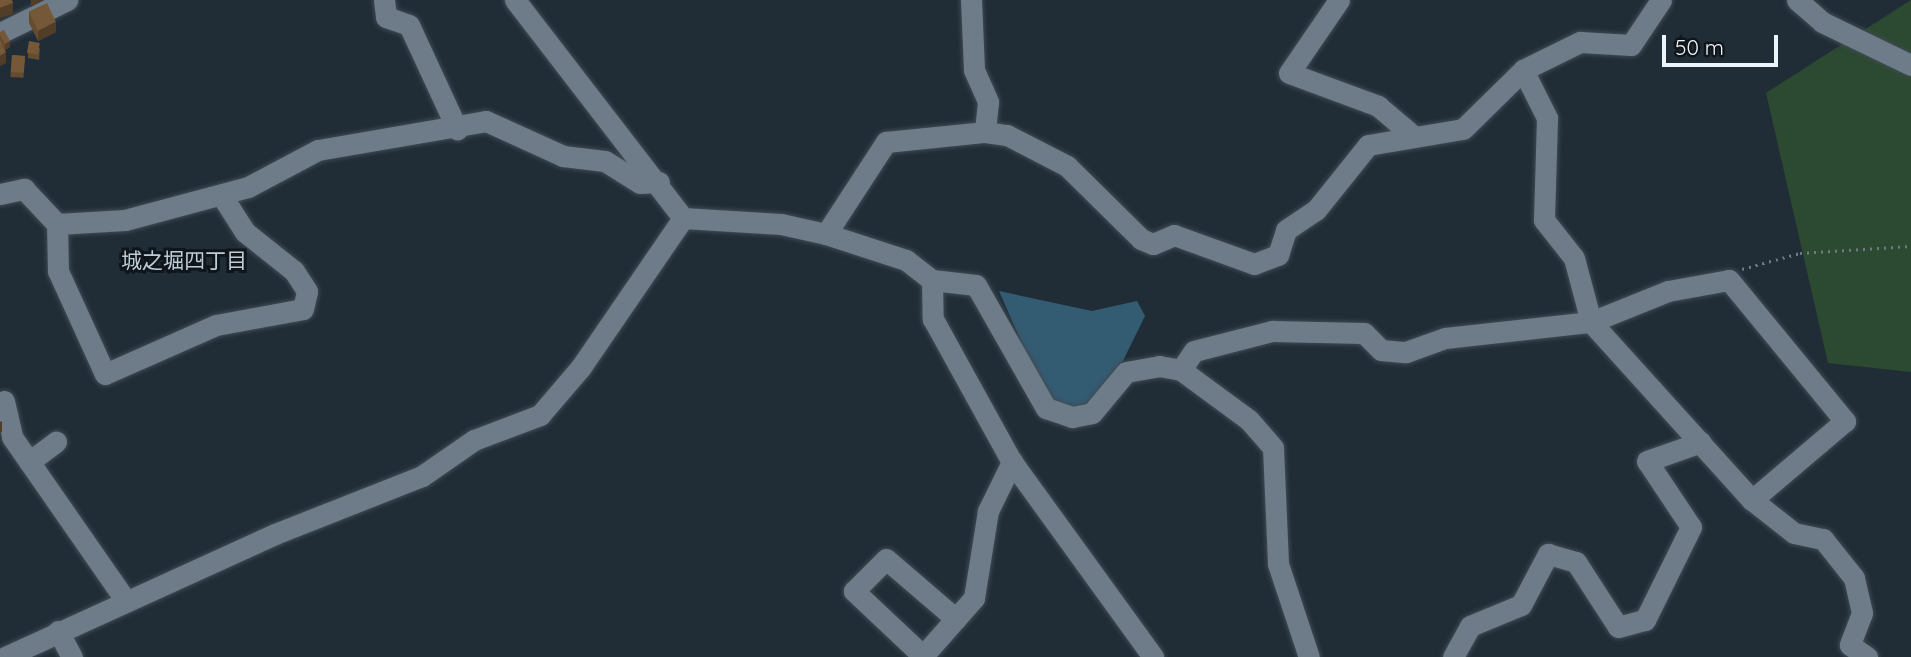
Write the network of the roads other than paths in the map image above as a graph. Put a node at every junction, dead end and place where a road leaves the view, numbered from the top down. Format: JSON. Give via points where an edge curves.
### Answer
{"nodes":[{"id":1,"x":66,"y":0,"type":"edge"},
{"id":2,"x":384,"y":0,"type":"edge"},
{"id":3,"x":515,"y":0,"type":"edge"},
{"id":4,"x":971,"y":0,"type":"edge"},
{"id":5,"x":1339,"y":0,"type":"edge"},
{"id":6,"x":1661,"y":0,"type":"edge"},
{"id":7,"x":1797,"y":0,"type":"edge"},
{"id":8,"x":0,"y":33,"type":"edge"},
{"id":9,"x":1911,"y":65,"type":"edge"},
{"id":10,"x":1523,"y":70,"type":"junction"},
{"id":11,"x":457,"y":129,"type":"junction"},
{"id":12,"x":985,"y":132,"type":"junction"},
{"id":13,"x":1411,"y":134,"type":"junction"},
{"id":14,"x":659,"y":182,"type":"junction"},
{"id":15,"x":0,"y":194,"type":"edge"},
{"id":16,"x":222,"y":196,"type":"junction"},
{"id":17,"x":683,"y":218,"type":"junction"},
{"id":18,"x":57,"y":224,"type":"junction"},
{"id":19,"x":826,"y":234,"type":"junction"},
{"id":20,"x":932,"y":280,"type":"junction"},
{"id":21,"x":1591,"y":321,"type":"junction"},
{"id":22,"x":1181,"y":370,"type":"junction"},
{"id":23,"x":4,"y":401,"type":"dead end"},
{"id":24,"x":55,"y":442,"type":"dead end"},
{"id":25,"x":1701,"y":442,"type":"junction"},
{"id":26,"x":29,"y":461,"type":"junction"},
{"id":27,"x":1012,"y":462,"type":"junction"},
{"id":28,"x":1752,"y":500,"type":"junction"},
{"id":29,"x":126,"y":601,"type":"junction"},
{"id":30,"x":956,"y":619,"type":"junction"},
{"id":31,"x":58,"y":631,"type":"junction"},
{"id":32,"x":5,"y":657,"type":"edge"},
{"id":33,"x":72,"y":657,"type":"edge"},
{"id":34,"x":923,"y":657,"type":"edge"},
{"id":35,"x":1153,"y":657,"type":"edge"},
{"id":36,"x":1309,"y":657,"type":"edge"},
{"id":37,"x":1452,"y":657,"type":"edge"},
{"id":38,"x":1867,"y":657,"type":"edge"}],
"edges":[{"from":1,"to":8,"type":"street"},
{"from":2,"to":11,"type":"street","via":[[386,18],[409,25]]},
{"from":3,"to":14,"type":"street"},
{"from":4,"to":12,"type":"street","via":[[974,70],[988,102]]},
{"from":5,"to":13,"type":"street","via":[[1289,73],[1378,106]]},
{"from":6,"to":10,"type":"street","via":[[1632,45],[1580,43]]},
{"from":7,"to":9,"type":"street","via":[[1822,22]]},
{"from":10,"to":13,"type":"street","via":[[1463,129]]},
{"from":10,"to":21,"type":"street","via":[[1547,118],[1544,220],[1574,258]]},
{"from":11,"to":14,"type":"street","via":[[497,122],[556,154],[605,161],[640,183]]},
{"from":11,"to":16,"type":"street","via":[[318,150]]},
{"from":12,"to":13,"type":"street","via":[[1007,135],[1067,166],[1141,239],[1153,244],[1174,235],[1254,264],[1278,255],[1286,230],[1316,210],[1368,145]]},
{"from":12,"to":19,"type":"street","via":[[886,142]]},
{"from":14,"to":17,"type":"street"},
{"from":15,"to":18,"type":"street","via":[[24,189]]},
{"from":16,"to":18,"type":"street","via":[[125,220]]},
{"from":16,"to":18,"type":"street","via":[[245,232],[294,271],[307,291],[303,309],[216,325],[105,374],[58,271]]},
{"from":17,"to":19,"type":"street","via":[[781,224]]},
{"from":17,"to":29,"type":"street","via":[[582,367],[540,415],[474,440],[422,476]]},
{"from":19,"to":20,"type":"street","via":[[906,260]]},
{"from":20,"to":22,"type":"street","via":[[976,285],[1046,408],[1072,417],[1092,413],[1126,372],[1159,366]]},
{"from":20,"to":27,"type":"street","via":[[933,318]]},
{"from":21,"to":22,"type":"street","via":[[1445,338],[1406,352],[1381,350],[1364,333],[1272,331],[1194,351]]},
{"from":21,"to":25,"type":"street"},
{"from":21,"to":28,"type":"street","via":[[1668,291],[1729,280],[1845,421]]},
{"from":22,"to":36,"type":"street","via":[[1249,420],[1273,448],[1278,564]]},
{"from":23,"to":26,"type":"street","via":[[12,437]]},
{"from":24,"to":26,"type":"street"},
{"from":25,"to":28,"type":"street"},
{"from":25,"to":37,"type":"street","via":[[1647,461],[1691,527],[1645,620],[1618,627],[1576,562],[1548,554],[1521,605],[1470,626]]},
{"from":26,"to":29,"type":"street"},
{"from":27,"to":30,"type":"street","via":[[988,511],[974,597]]},
{"from":27,"to":35,"type":"street"},
{"from":28,"to":38,"type":"street","via":[[1794,533],[1823,539],[1854,578],[1862,612],[1850,645]]},
{"from":29,"to":31,"type":"street"},
{"from":30,"to":34,"type":"street"},
{"from":30,"to":34,"type":"street","via":[[886,559],[854,591]]},
{"from":31,"to":32,"type":"street"},
{"from":31,"to":33,"type":"street"}]}
